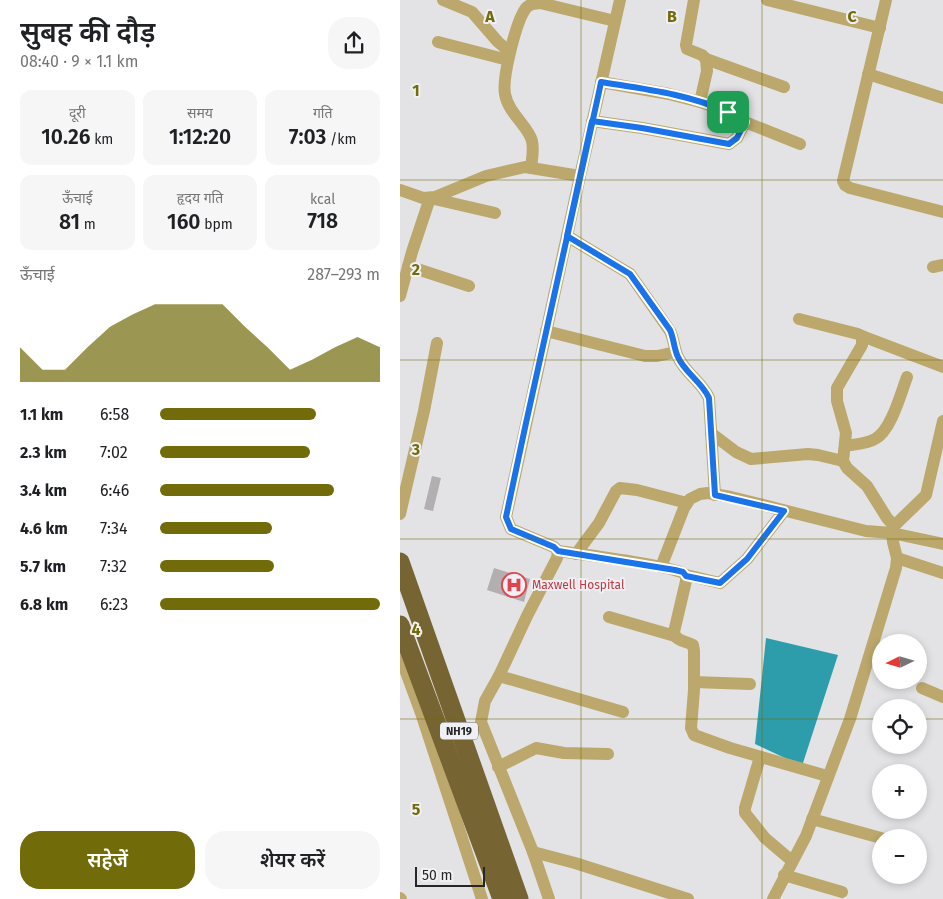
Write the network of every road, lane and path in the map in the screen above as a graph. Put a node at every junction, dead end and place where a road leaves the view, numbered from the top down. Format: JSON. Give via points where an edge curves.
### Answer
{"nodes":[{"id":1,"x":443,"y":0,"type":"edge"},
{"id":2,"x":620,"y":0,"type":"edge"},
{"id":3,"x":694,"y":0,"type":"edge"},
{"id":4,"x":767,"y":0,"type":"edge"},
{"id":5,"x":886,"y":0,"type":"edge"},
{"id":6,"x":786,"y":2,"type":"edge"},
{"id":7,"x":615,"y":21,"type":"junction"},
{"id":8,"x":880,"y":28,"type":"junction"},
{"id":9,"x":438,"y":42,"type":"dead end"},
{"id":10,"x":509,"y":56,"type":"junction"},
{"id":11,"x":706,"y":59,"type":"junction"},
{"id":12,"x":868,"y":74,"type":"junction"},
{"id":13,"x":601,"y":82,"type":"junction"},
{"id":14,"x":784,"y":87,"type":"dead end"},
{"id":15,"x":943,"y":98,"type":"edge"},
{"id":16,"x":700,"y":102,"type":"junction"},
{"id":17,"x":592,"y":121,"type":"junction"},
{"id":18,"x":745,"y":122,"type":"junction"},
{"id":19,"x":800,"y":144,"type":"dead end"},
{"id":20,"x":530,"y":168,"type":"junction"},
{"id":21,"x":580,"y":176,"type":"junction"},
{"id":22,"x":400,"y":190,"type":"edge"},
{"id":23,"x":430,"y":198,"type":"junction"},
{"id":24,"x":943,"y":212,"type":"edge"},
{"id":25,"x":495,"y":213,"type":"dead end"},
{"id":26,"x":567,"y":236,"type":"junction"},
{"id":27,"x":408,"y":266,"type":"junction"},
{"id":28,"x":469,"y":286,"type":"dead end"},
{"id":29,"x":400,"y":296,"type":"edge"},
{"id":30,"x":799,"y":319,"type":"dead end"},
{"id":31,"x":546,"y":331,"type":"junction"},
{"id":32,"x":862,"y":336,"type":"junction"},
{"id":33,"x":437,"y":343,"type":"dead end"},
{"id":34,"x":676,"y":352,"type":"junction"},
{"id":35,"x":942,"y":364,"type":"edge"},
{"id":36,"x":907,"y":377,"type":"dead end"},
{"id":37,"x":943,"y":421,"type":"edge"},
{"id":38,"x":711,"y":433,"type":"junction"},
{"id":39,"x":845,"y":446,"type":"junction"},
{"id":40,"x":843,"y":461,"type":"junction"},
{"id":41,"x":715,"y":495,"type":"junction"},
{"id":42,"x":687,"y":503,"type":"junction"},
{"id":43,"x":784,"y":511,"type":"junction"},
{"id":44,"x":400,"y":514,"type":"edge"},
{"id":45,"x":893,"y":530,"type":"junction"},
{"id":46,"x":943,"y":544,"type":"edge"},
{"id":47,"x":558,"y":551,"type":"junction"},
{"id":48,"x":576,"y":554,"type":"junction"},
{"id":49,"x":897,"y":558,"type":"junction"},
{"id":50,"x":400,"y":562,"type":"edge"},
{"id":51,"x":661,"y":567,"type":"junction"},
{"id":52,"x":943,"y":573,"type":"edge"},
{"id":53,"x":686,"y":576,"type":"junction"},
{"id":54,"x":609,"y":617,"type":"dead end"},
{"id":55,"x":400,"y":625,"type":"edge"},
{"id":56,"x":675,"y":636,"type":"junction"},
{"id":57,"x":400,"y":656,"type":"edge"},
{"id":58,"x":499,"y":676,"type":"junction"},
{"id":59,"x":694,"y":682,"type":"junction"},
{"id":60,"x":750,"y":684,"type":"dead end"},
{"id":61,"x":924,"y":689,"type":"edge"},
{"id":62,"x":943,"y":697,"type":"edge"},
{"id":63,"x":623,"y":712,"type":"dead end"},
{"id":64,"x":608,"y":754,"type":"dead end"},
{"id":65,"x":760,"y":757,"type":"junction"},
{"id":66,"x":498,"y":767,"type":"junction"},
{"id":67,"x":827,"y":776,"type":"junction"},
{"id":68,"x":812,"y":819,"type":"junction"},
{"id":69,"x":872,"y":836,"type":"edge"},
{"id":70,"x":533,"y":852,"type":"junction"},
{"id":71,"x":792,"y":861,"type":"junction"},
{"id":72,"x":784,"y":875,"type":"junction"},
{"id":73,"x":842,"y":892,"type":"dead end"},
{"id":74,"x":482,"y":899,"type":"edge"},
{"id":75,"x":502,"y":899,"type":"edge"},
{"id":76,"x":519,"y":899,"type":"edge"},
{"id":77,"x":549,"y":899,"type":"edge"},
{"id":78,"x":688,"y":899,"type":"edge"},
{"id":79,"x":772,"y":899,"type":"edge"}],
"edges":[{"from":1,"to":10,"type":"street","via":[[472,12]]},
{"from":2,"to":7,"type":"street"},
{"from":3,"to":11,"type":"street","via":[[686,45]]},
{"from":4,"to":6,"type":"street"},
{"from":5,"to":8,"type":"street"},
{"from":6,"to":8,"type":"street"},
{"from":7,"to":10,"type":"street","via":[[533,4],[526,8]]},
{"from":7,"to":13,"type":"street"},
{"from":8,"to":12,"type":"street"},
{"from":9,"to":10,"type":"street"},
{"from":10,"to":20,"type":"street","via":[[505,93],[510,108],[532,138]]},
{"from":11,"to":14,"type":"street"},
{"from":11,"to":16,"type":"street","via":[[707,72]]},
{"from":12,"to":15,"type":"street"},
{"from":12,"to":24,"type":"street","via":[[843,181],[845,185]]},
{"from":13,"to":16,"type":"street"},
{"from":13,"to":17,"type":"street"},
{"from":16,"to":18,"type":"street"},
{"from":17,"to":18,"type":"street","via":[[729,144],[737,138]]},
{"from":17,"to":21,"type":"street"},
{"from":18,"to":19,"type":"street"},
{"from":20,"to":21,"type":"street"},
{"from":20,"to":23,"type":"street","via":[[486,176]]},
{"from":21,"to":26,"type":"street"},
{"from":22,"to":23,"type":"street"},
{"from":23,"to":25,"type":"street"},
{"from":23,"to":27,"type":"street"},
{"from":26,"to":31,"type":"street"},
{"from":26,"to":34,"type":"street","via":[[630,274],[670,330]]},
{"from":27,"to":28,"type":"street"},
{"from":27,"to":29,"type":"street"},
{"from":30,"to":32,"type":"street"},
{"from":31,"to":34,"type":"street","via":[[645,356]]},
{"from":31,"to":47,"type":"street","via":[[506,517],[511,529]]},
{"from":32,"to":35,"type":"street"},
{"from":32,"to":39,"type":"street","via":[[864,341],[837,388],[846,433]]},
{"from":33,"to":44,"type":"street"},
{"from":34,"to":38,"type":"street","via":[[709,398]]},
{"from":36,"to":39,"type":"street","via":[[889,424],[881,435],[871,441]]},
{"from":37,"to":45,"type":"street","via":[[926,495]]},
{"from":38,"to":40,"type":"street","via":[[751,459],[808,454]]},
{"from":38,"to":41,"type":"street"},
{"from":39,"to":40,"type":"street"},
{"from":40,"to":45,"type":"street","via":[[867,486]]},
{"from":41,"to":42,"type":"street","via":[[700,494]]},
{"from":41,"to":43,"type":"street"},
{"from":42,"to":48,"type":"street","via":[[620,488]]},
{"from":42,"to":51,"type":"street"},
{"from":43,"to":45,"type":"street","via":[[866,531]]},
{"from":43,"to":53,"type":"street","via":[[747,559],[720,583]]},
{"from":45,"to":46,"type":"street"},
{"from":45,"to":49,"type":"street"},
{"from":47,"to":48,"type":"street"},
{"from":47,"to":58,"type":"street"},
{"from":48,"to":51,"type":"street"},
{"from":49,"to":52,"type":"street"},
{"from":49,"to":67,"type":"street","via":[[850,719]]},
{"from":50,"to":76,"type":"highway","number":"NH19"},
{"from":51,"to":53,"type":"street","via":[[683,572]]},
{"from":53,"to":56,"type":"street"},
{"from":54,"to":56,"type":"street"},
{"from":55,"to":75,"type":"highway","number":"NH19"},
{"from":56,"to":59,"type":"street","via":[[693,645]]},
{"from":57,"to":74,"type":"street"},
{"from":58,"to":63,"type":"street"},
{"from":58,"to":66,"type":"street","via":[[485,701],[481,722]]},
{"from":59,"to":60,"type":"street"},
{"from":59,"to":65,"type":"street","via":[[691,728],[694,735]]},
{"from":61,"to":62,"type":"street"},
{"from":64,"to":66,"type":"street","via":[[536,748]]},
{"from":65,"to":67,"type":"street"},
{"from":65,"to":71,"type":"street","via":[[745,813],[765,838]]},
{"from":66,"to":70,"type":"street"},
{"from":67,"to":68,"type":"street"},
{"from":68,"to":69,"type":"street"},
{"from":68,"to":71,"type":"street"},
{"from":70,"to":77,"type":"street"},
{"from":70,"to":78,"type":"street"},
{"from":71,"to":72,"type":"street"},
{"from":72,"to":73,"type":"street"},
{"from":72,"to":79,"type":"street"}]}
